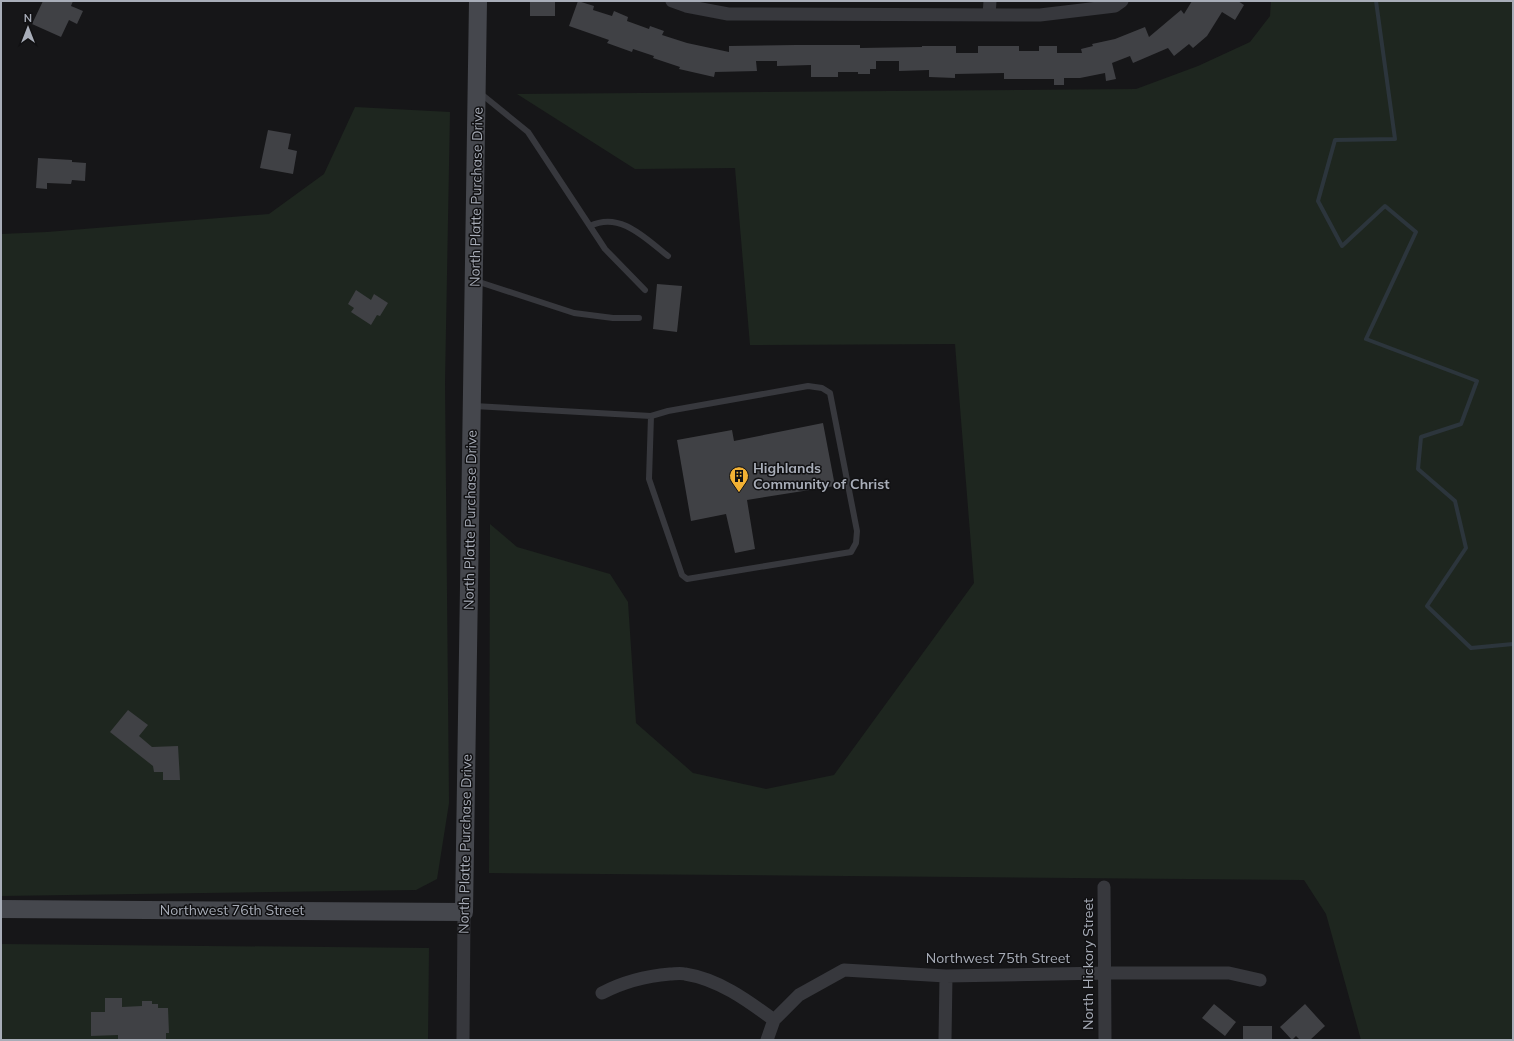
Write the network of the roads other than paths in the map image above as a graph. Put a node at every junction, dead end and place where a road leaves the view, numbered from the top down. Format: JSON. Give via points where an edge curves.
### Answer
{"nodes":[{"id":1,"x":478,"y":1,"type":"edge"},
{"id":2,"x":672,"y":1,"type":"edge"},
{"id":3,"x":990,"y":1,"type":"edge"},
{"id":4,"x":1122,"y":1,"type":"edge"},
{"id":5,"x":989,"y":15,"type":"junction"},
{"id":6,"x":478,"y":91,"type":"junction"},
{"id":7,"x":590,"y":226,"type":"junction"},
{"id":8,"x":668,"y":256,"type":"dead end"},
{"id":9,"x":474,"y":281,"type":"junction"},
{"id":10,"x":645,"y":290,"type":"dead end"},
{"id":11,"x":639,"y":318,"type":"dead end"},
{"id":12,"x":472,"y":406,"type":"junction"},
{"id":13,"x":651,"y":416,"type":"junction"},
{"id":14,"x":1104,"y":887,"type":"dead end"},
{"id":15,"x":1,"y":909,"type":"edge"},
{"id":16,"x":464,"y":912,"type":"junction"},
{"id":17,"x":1104,"y":973,"type":"junction"},
{"id":18,"x":946,"y":976,"type":"junction"},
{"id":19,"x":1260,"y":980,"type":"dead end"},
{"id":20,"x":602,"y":992,"type":"dead end"},
{"id":21,"x":774,"y":1020,"type":"junction"},
{"id":22,"x":463,"y":1040,"type":"edge"},
{"id":23,"x":767,"y":1040,"type":"edge"},
{"id":24,"x":945,"y":1040,"type":"edge"},
{"id":25,"x":1105,"y":1040,"type":"edge"}],
"edges":[{"from":1,"to":6,"type":"street","name":"North Platte Purchase Drive"},
{"from":2,"to":5,"type":"street","via":[[728,14]]},
{"from":3,"to":5,"type":"street"},
{"from":4,"to":5,"type":"street","via":[[1115,6],[1040,15]]},
{"from":6,"to":7,"type":"lane","via":[[528,132]]},
{"from":6,"to":9,"type":"street","name":"North Platte Purchase Drive"},
{"from":7,"to":8,"type":"lane","via":[[599,221],[622,223],[641,234]]},
{"from":7,"to":10,"type":"lane","via":[[605,249]]},
{"from":9,"to":11,"type":"lane","via":[[574,313]]},
{"from":9,"to":12,"type":"street","name":"North Platte Purchase Drive"},
{"from":12,"to":13,"type":"lane"},
{"from":12,"to":16,"type":"street","name":"North Platte Purchase Drive"},
{"from":13,"to":13,"type":"lane","via":[[649,479],[682,576],[687,579],[851,552],[856,543],[857,531],[830,394],[822,388],[808,386],[668,410]]},
{"from":14,"to":17,"type":"street","name":"North Hickory Street"},
{"from":15,"to":16,"type":"street","name":"Northwest 76th Street"},
{"from":16,"to":22,"type":"street","name":"North Platte Purchase Drive"},
{"from":17,"to":18,"type":"street","name":"Northwest 75th Street"},
{"from":17,"to":19,"type":"street","name":"Northwest 75th Street","via":[[1229,973]]},
{"from":17,"to":25,"type":"street","name":"North Hickory Street"},
{"from":18,"to":21,"type":"street","name":"Northwest 75th Street","via":[[844,970],[799,995]]},
{"from":18,"to":24,"type":"street"},
{"from":20,"to":21,"type":"street","via":[[650,976],[684,973],[712,982],[748,1000]]},
{"from":21,"to":23,"type":"street","name":"Northwest 75th Street"}]}
